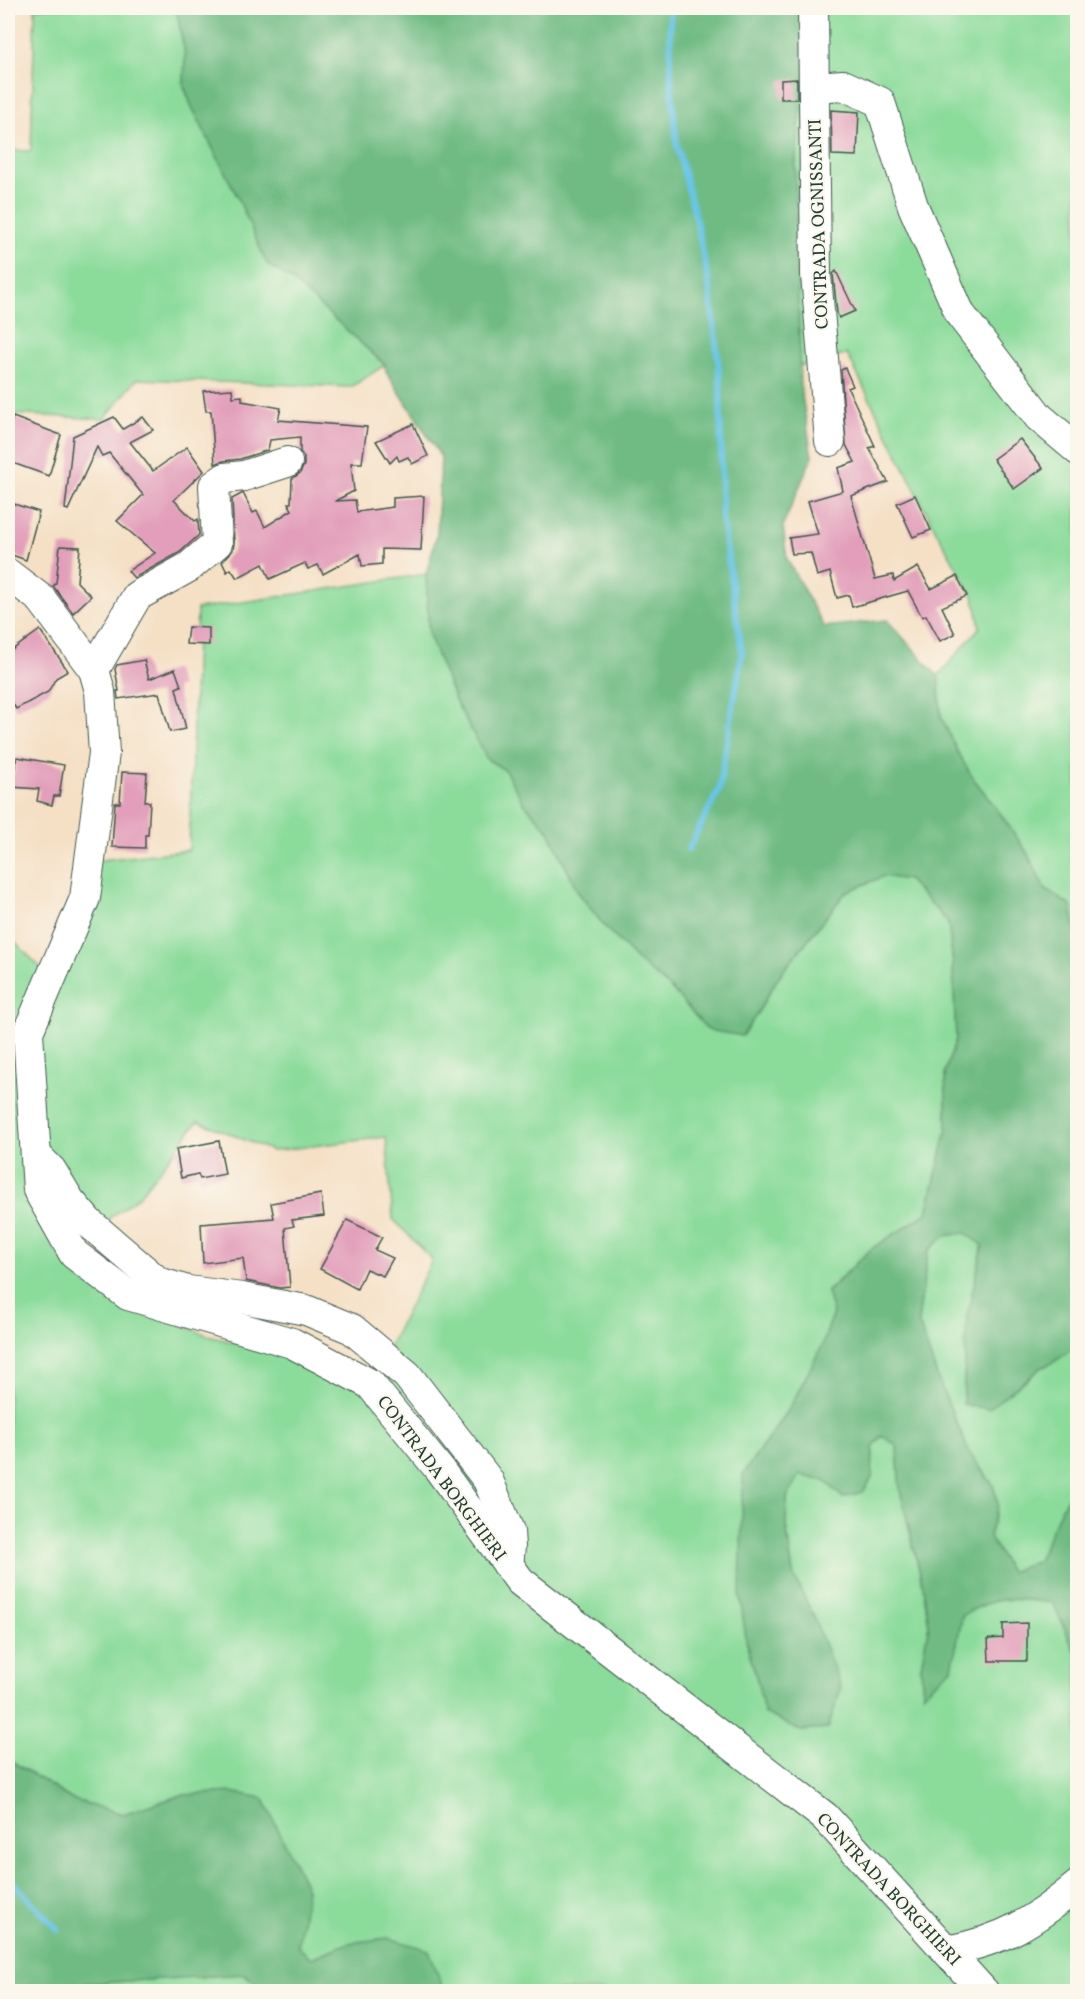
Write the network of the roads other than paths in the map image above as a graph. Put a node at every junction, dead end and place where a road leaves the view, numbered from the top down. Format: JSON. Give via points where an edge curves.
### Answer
{"nodes":[{"id":1,"x":813,"y":8,"type":"edge"},
{"id":2,"x":815,"y":87,"type":"junction"},
{"id":3,"x":830,"y":441,"type":"dead end"},
{"id":4,"x":1077,"y":450,"type":"edge"},
{"id":5,"x":287,"y":462,"type":"dead end"},
{"id":6,"x":8,"y":574,"type":"edge"},
{"id":7,"x":94,"y":670,"type":"junction"},
{"id":8,"x":36,"y":1155,"type":"junction"},
{"id":9,"x":508,"y":1565,"type":"junction"},
{"id":10,"x":1077,"y":1885,"type":"edge"},
{"id":11,"x":947,"y":1951,"type":"junction"},
{"id":12,"x":984,"y":1992,"type":"edge"}],
"edges":[{"from":1,"to":2,"type":"street","name":"CONTRADA OGNISSANTI"},
{"from":2,"to":3,"type":"street","name":"CONTRADA OGNISSANTI","via":[[816,275]]},
{"from":2,"to":4,"type":"street","via":[[843,85],[880,102],[913,206],[960,314],[1039,417]]},
{"from":5,"to":7,"type":"street","via":[[244,477],[225,478],[214,486],[217,543],[189,567],[136,596]]},
{"from":6,"to":7,"type":"street","name":"CONTRADA BORGHIERI","via":[[41,599]]},
{"from":7,"to":8,"type":"street","name":"CONTRADA BORGHIERI","via":[[100,691],[104,753],[85,898],[28,1032]]},
{"from":8,"to":9,"type":"street","name":"CONTRADA BORGHIERI","via":[[38,1190],[74,1254],[128,1296],[292,1343],[370,1384],[439,1468]]},
{"from":8,"to":9,"type":"street","via":[[88,1222],[158,1282],[188,1291],[306,1310],[352,1329],[407,1375],[488,1480],[509,1531]]},
{"from":9,"to":11,"type":"street","name":"CONTRADA BORGHIERI","via":[[520,1581],[825,1817]]},
{"from":10,"to":11,"type":"street","via":[[1048,1909],[1003,1935]]},
{"from":11,"to":12,"type":"street","name":"CONTRADA BORGHIERI"}]}
